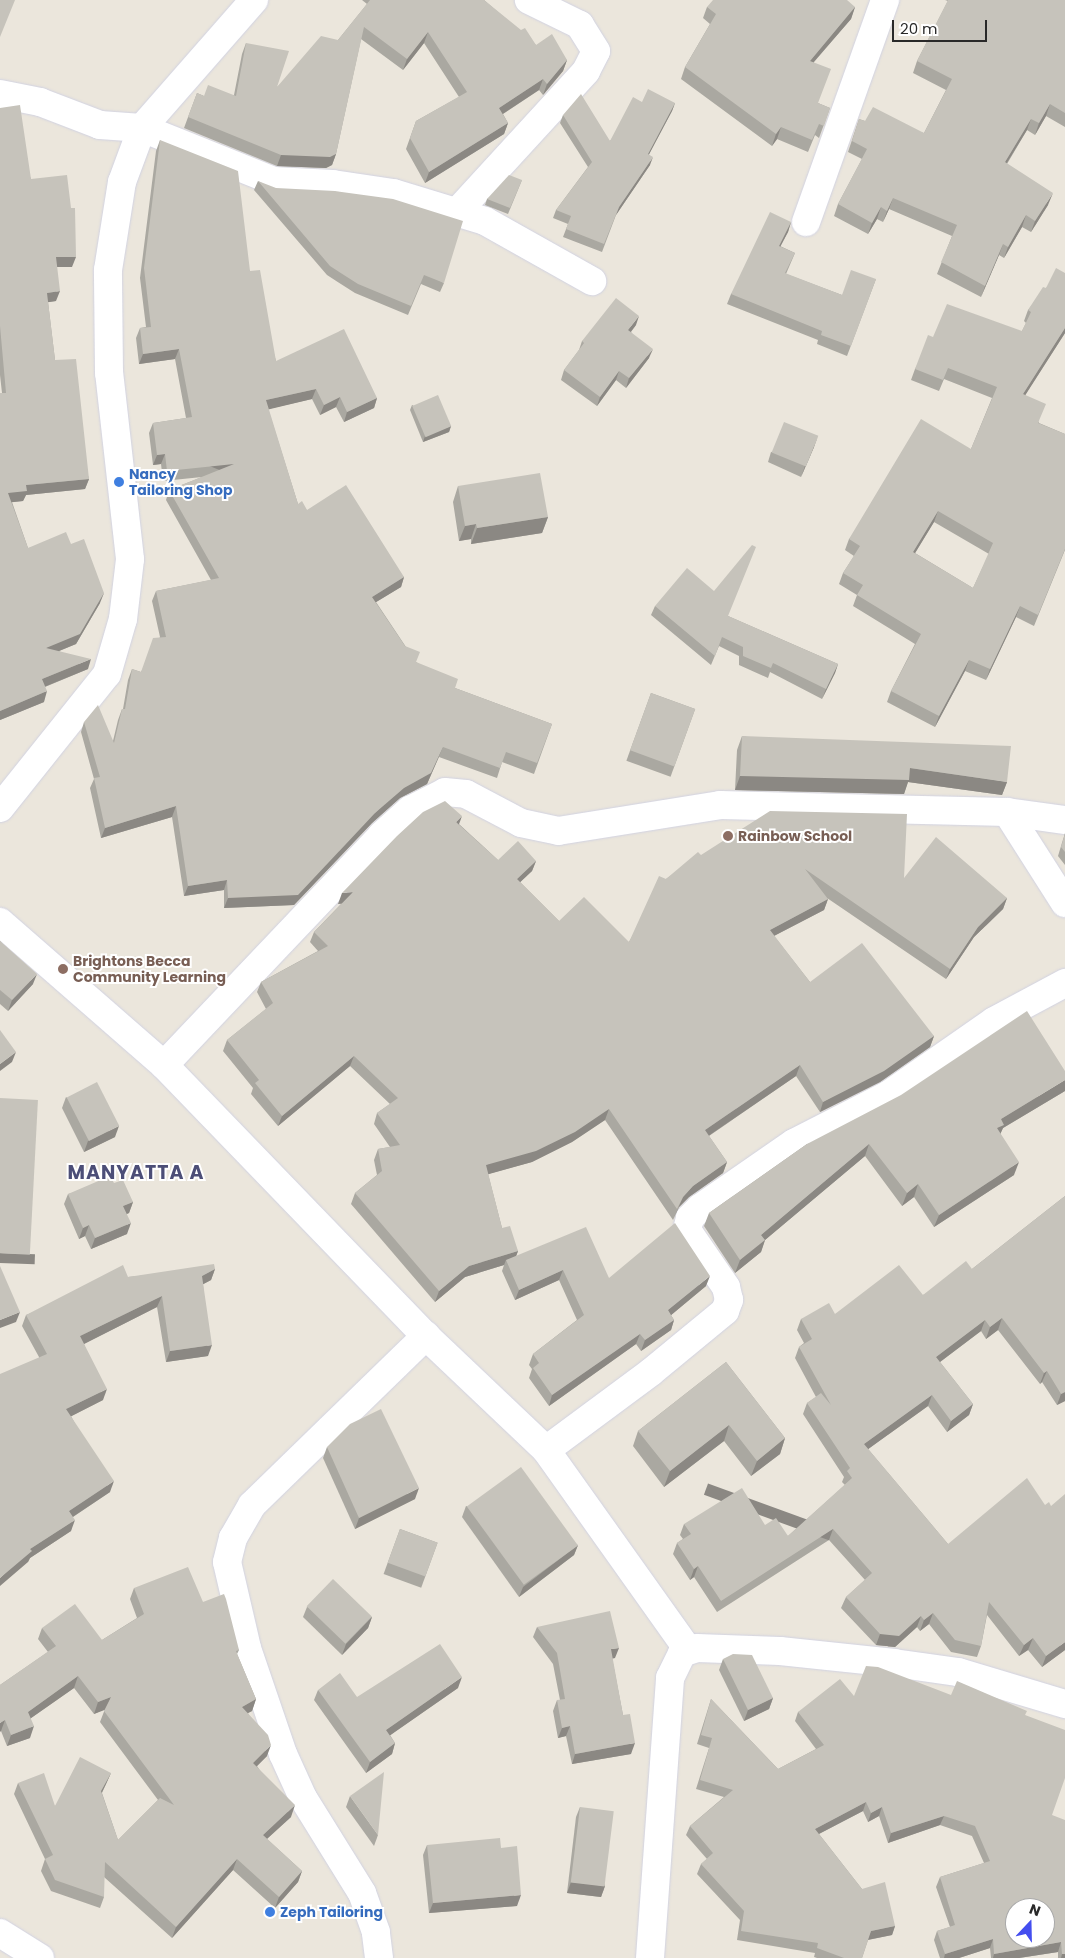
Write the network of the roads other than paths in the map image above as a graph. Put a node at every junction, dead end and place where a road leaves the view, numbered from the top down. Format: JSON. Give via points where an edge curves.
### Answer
{"nodes":[{"id":1,"x":254,"y":0,"type":"edge"},
{"id":2,"x":530,"y":0,"type":"edge"},
{"id":3,"x":885,"y":0,"type":"edge"},
{"id":4,"x":0,"y":94,"type":"edge"},
{"id":5,"x":142,"y":128,"type":"junction"},
{"id":6,"x":457,"y":212,"type":"junction"},
{"id":7,"x":806,"y":222,"type":"dead end"},
{"id":8,"x":592,"y":281,"type":"dead end"},
{"id":9,"x":0,"y":808,"type":"edge"},
{"id":10,"x":1007,"y":812,"type":"junction"},
{"id":11,"x":1065,"y":820,"type":"edge"},
{"id":12,"x":1065,"y":903,"type":"edge"},
{"id":13,"x":0,"y":922,"type":"edge"},
{"id":14,"x":1065,"y":984,"type":"edge"},
{"id":15,"x":164,"y":1065,"type":"junction"},
{"id":16,"x":426,"y":1336,"type":"junction"},
{"id":17,"x":546,"y":1450,"type":"junction"},
{"id":18,"x":688,"y":1650,"type":"junction"},
{"id":19,"x":1065,"y":1704,"type":"edge"},
{"id":20,"x":0,"y":1933,"type":"edge"},
{"id":21,"x":40,"y":1958,"type":"edge"},
{"id":22,"x":379,"y":1958,"type":"edge"},
{"id":23,"x":650,"y":1958,"type":"edge"}],
"edges":[{"from":1,"to":5,"type":"street"},
{"from":2,"to":6,"type":"street","via":[[580,25],[596,50],[586,71]]},
{"from":3,"to":7,"type":"street"},
{"from":4,"to":5,"type":"street","via":[[40,102],[100,125]]},
{"from":5,"to":6,"type":"street","via":[[274,181],[333,184],[393,193]]},
{"from":5,"to":9,"type":"street","via":[[117,201],[108,270],[109,373],[130,559],[123,619],[107,674]]},
{"from":6,"to":8,"type":"street","via":[[485,220]]},
{"from":10,"to":11,"type":"street"},
{"from":10,"to":12,"type":"street"},
{"from":10,"to":15,"type":"street","via":[[720,805],[558,831],[521,824],[466,794],[445,792],[410,810],[382,835]]},
{"from":13,"to":15,"type":"street"},
{"from":14,"to":17,"type":"street","via":[[994,1021],[888,1095],[794,1142],[700,1208],[690,1218],[687,1230],[726,1287],[729,1300],[725,1311],[651,1372]]},
{"from":15,"to":16,"type":"street"},
{"from":16,"to":17,"type":"street"},
{"from":16,"to":22,"type":"street","via":[[252,1505],[233,1538],[227,1562],[247,1648],[283,1754],[303,1798],[362,1893],[376,1932]]},
{"from":17,"to":18,"type":"street"},
{"from":18,"to":19,"type":"street","via":[[780,1651],[958,1672]]},
{"from":18,"to":23,"type":"street","via":[[677,1659],[670,1678]]},
{"from":20,"to":21,"type":"street"}]}
